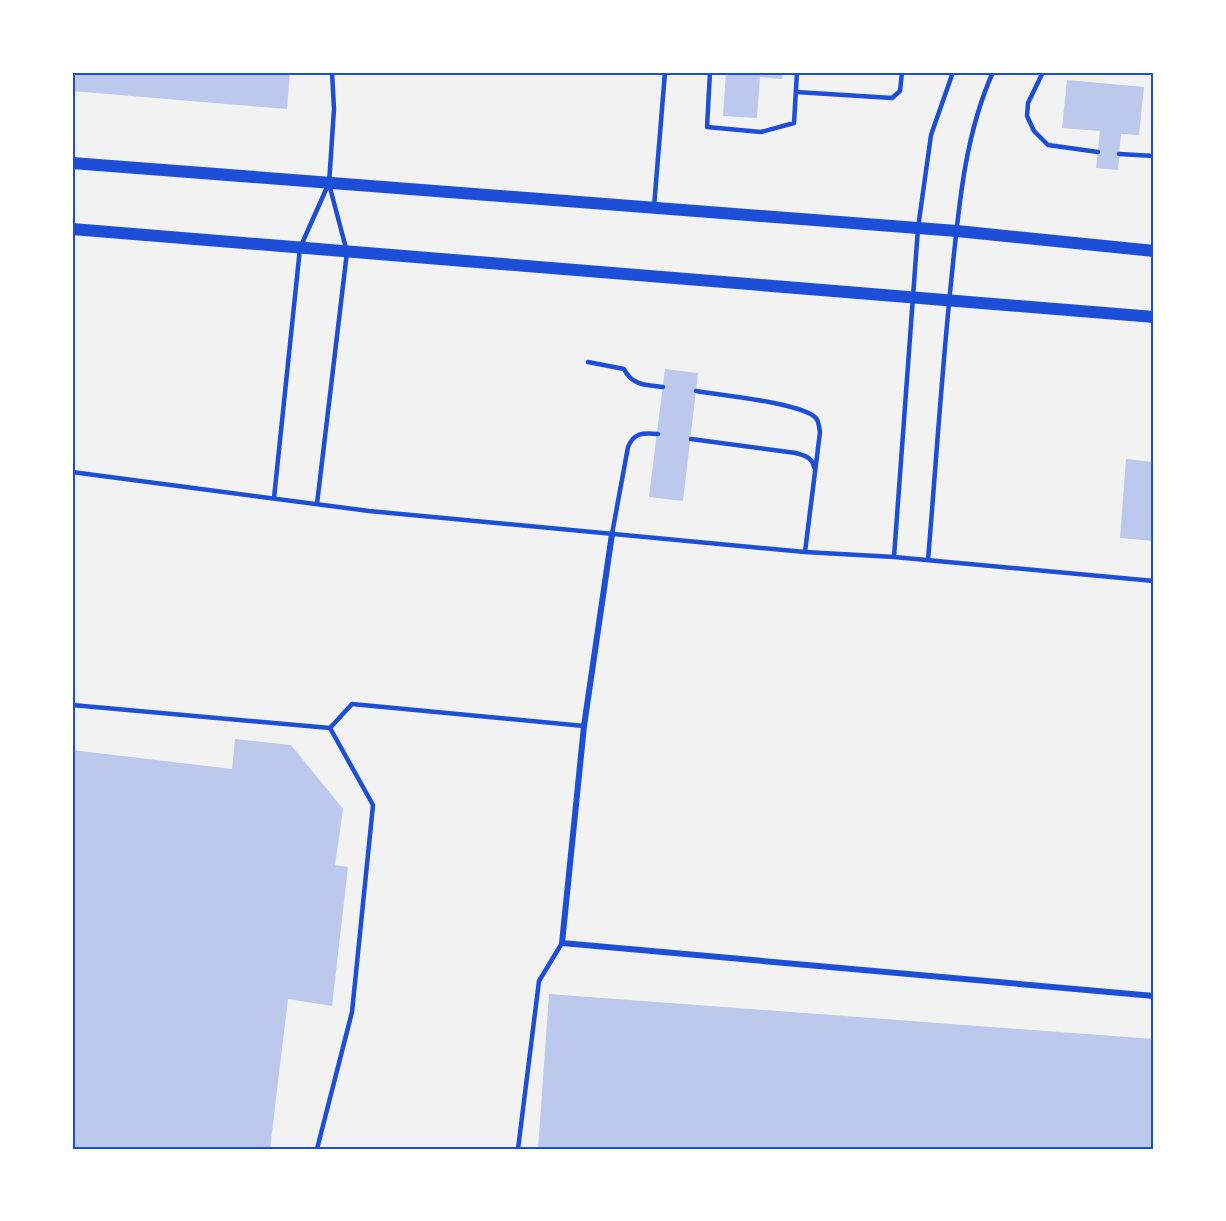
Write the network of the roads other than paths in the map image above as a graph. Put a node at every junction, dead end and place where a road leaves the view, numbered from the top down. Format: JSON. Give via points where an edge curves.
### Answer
{"nodes":[{"id":1,"x":332,"y":72,"type":"edge"},
{"id":2,"x":665,"y":72,"type":"edge"},
{"id":3,"x":710,"y":72,"type":"edge"},
{"id":4,"x":797,"y":72,"type":"edge"},
{"id":5,"x":903,"y":72,"type":"edge"},
{"id":6,"x":954,"y":72,"type":"edge"},
{"id":7,"x":993,"y":72,"type":"edge"},
{"id":8,"x":1043,"y":72,"type":"edge"},
{"id":9,"x":795,"y":92,"type":"junction"},
{"id":10,"x":1098,"y":152,"type":"dead end"},
{"id":11,"x":1119,"y":154,"type":"dead end"},
{"id":12,"x":1154,"y":156,"type":"edge"},
{"id":13,"x":72,"y":163,"type":"edge"},
{"id":14,"x":329,"y":184,"type":"junction"},
{"id":15,"x":654,"y":209,"type":"junction"},
{"id":16,"x":918,"y":228,"type":"junction"},
{"id":17,"x":72,"y":229,"type":"edge"},
{"id":18,"x":957,"y":231,"type":"junction"},
{"id":19,"x":300,"y":248,"type":"junction"},
{"id":20,"x":1154,"y":251,"type":"edge"},
{"id":21,"x":347,"y":252,"type":"junction"},
{"id":22,"x":913,"y":297,"type":"junction"},
{"id":23,"x":949,"y":300,"type":"junction"},
{"id":24,"x":1154,"y":317,"type":"edge"},
{"id":25,"x":588,"y":362,"type":"dead end"},
{"id":26,"x":663,"y":387,"type":"dead end"},
{"id":27,"x":696,"y":391,"type":"dead end"},
{"id":28,"x":658,"y":434,"type":"dead end"},
{"id":29,"x":691,"y":439,"type":"dead end"},
{"id":30,"x":814,"y":470,"type":"junction"},
{"id":31,"x":72,"y":472,"type":"edge"},
{"id":32,"x":274,"y":498,"type":"junction"},
{"id":33,"x":317,"y":504,"type":"junction"},
{"id":34,"x":612,"y":534,"type":"junction"},
{"id":35,"x":805,"y":552,"type":"junction"},
{"id":36,"x":894,"y":557,"type":"junction"},
{"id":37,"x":928,"y":560,"type":"junction"},
{"id":38,"x":1154,"y":581,"type":"edge"},
{"id":39,"x":72,"y":705,"type":"edge"},
{"id":40,"x":584,"y":726,"type":"junction"},
{"id":41,"x":330,"y":728,"type":"junction"},
{"id":42,"x":562,"y":943,"type":"junction"},
{"id":43,"x":1154,"y":996,"type":"edge"},
{"id":44,"x":317,"y":1149,"type":"edge"},
{"id":45,"x":518,"y":1149,"type":"edge"}],
"edges":[{"from":1,"to":14,"type":"lane"},
{"from":2,"to":15,"type":"lane"},
{"from":3,"to":9,"type":"lane","via":[[706,127],[760,132],[794,123]]},
{"from":4,"to":9,"type":"lane"},
{"from":5,"to":9,"type":"lane","via":[[900,91],[892,98]]},
{"from":6,"to":16,"type":"lane","via":[[931,135]]},
{"from":7,"to":18,"type":"lane","via":[[967,155]]},
{"from":8,"to":10,"type":"lane","via":[[1028,103],[1027,116],[1034,131],[1047,145]]},
{"from":11,"to":12,"type":"lane"},
{"from":13,"to":14,"type":"main road"},
{"from":14,"to":15,"type":"main road"},
{"from":14,"to":19,"type":"lane"},
{"from":14,"to":21,"type":"lane"},
{"from":15,"to":16,"type":"main road"},
{"from":16,"to":18,"type":"main road"},
{"from":16,"to":22,"type":"lane"},
{"from":17,"to":19,"type":"main road"},
{"from":18,"to":20,"type":"main road"},
{"from":18,"to":23,"type":"lane"},
{"from":19,"to":21,"type":"main road"},
{"from":19,"to":32,"type":"lane"},
{"from":21,"to":22,"type":"main road"},
{"from":21,"to":33,"type":"lane"},
{"from":22,"to":23,"type":"main road"},
{"from":22,"to":36,"type":"lane"},
{"from":23,"to":24,"type":"main road"},
{"from":23,"to":37,"type":"lane"},
{"from":25,"to":26,"type":"lane","via":[[617,366],[634,382]]},
{"from":27,"to":30,"type":"lane","via":[[798,408],[816,418],[820,432]]},
{"from":28,"to":34,"type":"lane","via":[[639,434],[631,439]]},
{"from":29,"to":30,"type":"lane","via":[[796,453],[807,456]]},
{"from":30,"to":35,"type":"lane"},
{"from":31,"to":32,"type":"lane"},
{"from":32,"to":33,"type":"lane"},
{"from":33,"to":34,"type":"lane"},
{"from":34,"to":35,"type":"lane"},
{"from":34,"to":40,"type":"street"},
{"from":35,"to":36,"type":"lane"},
{"from":36,"to":37,"type":"lane"},
{"from":37,"to":38,"type":"lane"},
{"from":39,"to":41,"type":"lane"},
{"from":40,"to":41,"type":"lane","via":[[352,704]]},
{"from":40,"to":42,"type":"street"},
{"from":41,"to":44,"type":"lane","via":[[373,805],[352,1012]]},
{"from":42,"to":43,"type":"street"},
{"from":42,"to":45,"type":"lane","via":[[539,981]]}]}
